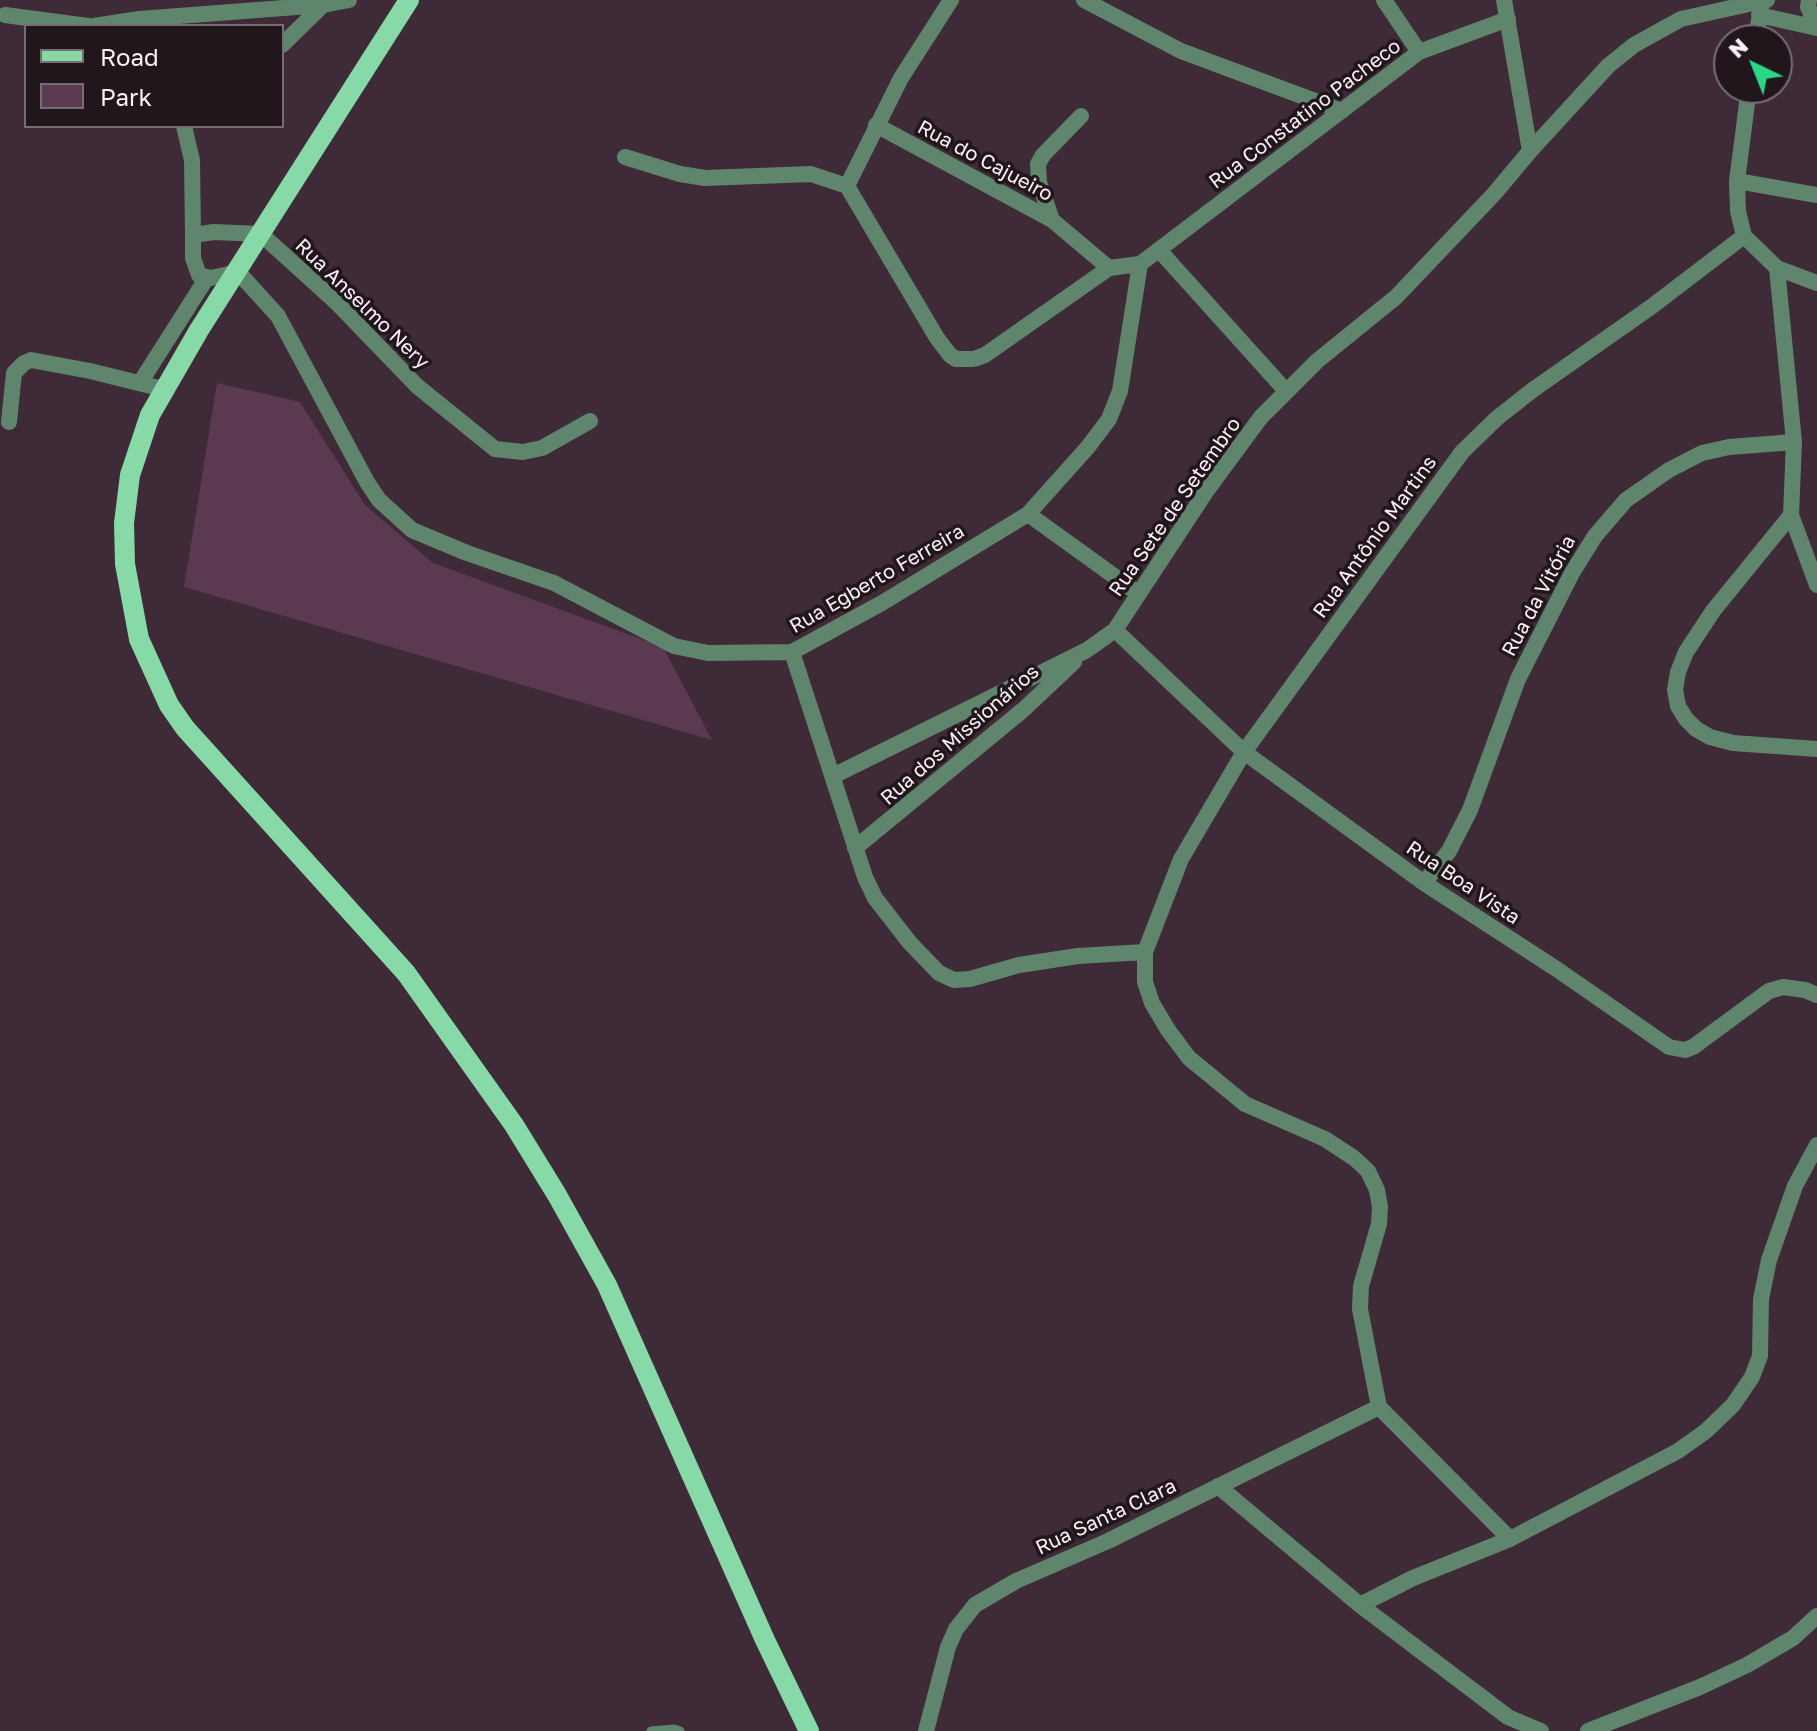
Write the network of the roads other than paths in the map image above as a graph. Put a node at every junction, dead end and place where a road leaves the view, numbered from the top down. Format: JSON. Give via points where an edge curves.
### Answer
{"nodes":[{"id":1,"x":349,"y":0,"type":"edge"},
{"id":2,"x":409,"y":0,"type":"edge"},
{"id":3,"x":951,"y":0,"type":"edge"},
{"id":4,"x":1384,"y":0,"type":"edge"},
{"id":5,"x":1504,"y":0,"type":"edge"},
{"id":6,"x":1809,"y":0,"type":"edge"},
{"id":7,"x":1092,"y":2,"type":"edge"},
{"id":8,"x":323,"y":5,"type":"junction"},
{"id":9,"x":1763,"y":6,"type":"edge"},
{"id":10,"x":5,"y":15,"type":"dead end"},
{"id":11,"x":1508,"y":19,"type":"junction"},
{"id":12,"x":183,"y":21,"type":"edge"},
{"id":13,"x":73,"y":24,"type":"edge"},
{"id":14,"x":130,"y":24,"type":"edge"},
{"id":15,"x":1817,"y":27,"type":"edge"},
{"id":16,"x":284,"y":43,"type":"edge"},
{"id":17,"x":1419,"y":52,"type":"junction"},
{"id":18,"x":1747,"y":104,"type":"edge"},
{"id":19,"x":1342,"y":111,"type":"junction"},
{"id":20,"x":1081,"y":116,"type":"dead end"},
{"id":21,"x":876,"y":125,"type":"junction"},
{"id":22,"x":184,"y":128,"type":"edge"},
{"id":23,"x":1530,"y":151,"type":"junction"},
{"id":24,"x":625,"y":157,"type":"dead end"},
{"id":25,"x":1737,"y":181,"type":"junction"},
{"id":26,"x":847,"y":186,"type":"junction"},
{"id":27,"x":1817,"y":195,"type":"edge"},
{"id":28,"x":1052,"y":220,"type":"junction"},
{"id":29,"x":261,"y":234,"type":"junction"},
{"id":30,"x":193,"y":235,"type":"junction"},
{"id":31,"x":1744,"y":236,"type":"junction"},
{"id":32,"x":1159,"y":250,"type":"junction"},
{"id":33,"x":1140,"y":264,"type":"junction"},
{"id":34,"x":1109,"y":268,"type":"junction"},
{"id":35,"x":1777,"y":268,"type":"junction"},
{"id":36,"x":238,"y":272,"type":"junction"},
{"id":37,"x":206,"y":279,"type":"junction"},
{"id":38,"x":1817,"y":283,"type":"edge"},
{"id":39,"x":140,"y":383,"type":"junction"},
{"id":40,"x":163,"y":389,"type":"junction"},
{"id":41,"x":1286,"y":391,"type":"junction"},
{"id":42,"x":590,"y":421,"type":"dead end"},
{"id":43,"x":9,"y":422,"type":"dead end"},
{"id":44,"x":1794,"y":442,"type":"junction"},
{"id":45,"x":1028,"y":514,"type":"junction"},
{"id":46,"x":1791,"y":515,"type":"junction"},
{"id":47,"x":1817,"y":585,"type":"edge"},
{"id":48,"x":1139,"y":594,"type":"junction"},
{"id":49,"x":1115,"y":630,"type":"junction"},
{"id":50,"x":1087,"y":650,"type":"junction"},
{"id":51,"x":792,"y":652,"type":"junction"},
{"id":52,"x":1817,"y":749,"type":"edge"},
{"id":53,"x":1244,"y":752,"type":"junction"},
{"id":54,"x":833,"y":776,"type":"junction"},
{"id":55,"x":855,"y":848,"type":"junction"},
{"id":56,"x":1424,"y":883,"type":"junction"},
{"id":57,"x":1145,"y":952,"type":"junction"},
{"id":58,"x":1817,"y":995,"type":"edge"},
{"id":59,"x":1817,"y":1145,"type":"edge"},
{"id":60,"x":1379,"y":1407,"type":"junction"},
{"id":61,"x":1218,"y":1486,"type":"junction"},
{"id":62,"x":1510,"y":1539,"type":"junction"},
{"id":63,"x":1360,"y":1605,"type":"junction"},
{"id":64,"x":1817,"y":1616,"type":"edge"},
{"id":65,"x":651,"y":1731,"type":"edge"},
{"id":66,"x":680,"y":1731,"type":"edge"},
{"id":67,"x":809,"y":1731,"type":"edge"},
{"id":68,"x":926,"y":1731,"type":"edge"},
{"id":69,"x":1541,"y":1731,"type":"edge"},
{"id":70,"x":1588,"y":1731,"type":"edge"}],
"edges":[{"from":1,"to":8,"type":"street"},
{"from":2,"to":29,"type":"main road"},
{"from":3,"to":21,"type":"street"},
{"from":4,"to":17,"type":"street"},
{"from":5,"to":11,"type":"street"},
{"from":6,"to":15,"type":"street"},
{"from":7,"to":19,"type":"street","via":[[1181,51]]},
{"from":8,"to":12,"type":"street"},
{"from":8,"to":16,"type":"street"},
{"from":9,"to":15,"type":"street"},
{"from":9,"to":23,"type":"street","name":"Rua Sete de Setembro","via":[[1681,19],[1634,45]]},
{"from":10,"to":13,"type":"street"},
{"from":11,"to":17,"type":"street","name":"Rua Constatino Pacheco"},
{"from":11,"to":23,"type":"street"},
{"from":12,"to":14,"type":"street"},
{"from":17,"to":19,"type":"street","name":"Rua Constatino Pacheco"},
{"from":18,"to":25,"type":"street"},
{"from":19,"to":32,"type":"street","name":"Rua Constatino Pacheco"},
{"from":20,"to":28,"type":"street","via":[[1038,164]]},
{"from":21,"to":26,"type":"street"},
{"from":21,"to":28,"type":"street","name":"Rua do Cajueiro"},
{"from":22,"to":30,"type":"street","via":[[192,160]]},
{"from":23,"to":41,"type":"street","name":"Rua Sete de Setembro","via":[[1396,297]]},
{"from":24,"to":26,"type":"street","via":[[705,178],[811,174]]},
{"from":25,"to":27,"type":"street"},
{"from":25,"to":31,"type":"street"},
{"from":26,"to":34,"type":"street","via":[[937,338],[950,355],[965,360],[985,355]]},
{"from":28,"to":34,"type":"street","name":"Rua do Cajueiro"},
{"from":29,"to":30,"type":"street"},
{"from":29,"to":36,"type":"main road"},
{"from":29,"to":42,"type":"street","name":"Rua Anselmo Nery","via":[[417,386],[495,449],[542,448]]},
{"from":30,"to":37,"type":"street","via":[[196,270]]},
{"from":31,"to":35,"type":"street"},
{"from":31,"to":53,"type":"street","name":"Rua Antônio Martins","via":[[1534,389],[1462,452]]},
{"from":32,"to":33,"type":"street","name":"Rua Constatino Pacheco"},
{"from":32,"to":41,"type":"street"},
{"from":33,"to":34,"type":"street"},
{"from":33,"to":45,"type":"street","name":"Rua Egberto Ferreira","via":[[1120,391],[1109,419]]},
{"from":35,"to":38,"type":"street"},
{"from":35,"to":44,"type":"street"},
{"from":36,"to":37,"type":"street"},
{"from":36,"to":40,"type":"main road"},
{"from":36,"to":51,"type":"street","name":"Rua Egberto Ferreira","via":[[285,328],[379,500],[412,530],[554,583],[674,646],[708,653]]},
{"from":37,"to":39,"type":"street"},
{"from":39,"to":40,"type":"street"},
{"from":39,"to":43,"type":"street","via":[[31,360],[14,373]]},
{"from":40,"to":67,"type":"main road","via":[[133,464],[124,523],[129,597],[155,676],[169,705],[211,760],[406,973],[514,1125],[607,1285]]},
{"from":41,"to":48,"type":"street","name":"Rua Sete de Setembro","via":[[1205,493]]},
{"from":44,"to":46,"type":"street"},
{"from":44,"to":56,"type":"street","name":"Rua da Vitória","via":[[1702,453],[1626,500],[1595,536],[1518,679],[1470,810],[1449,851]]},
{"from":45,"to":48,"type":"street"},
{"from":45,"to":51,"type":"street","name":"Rua Egberto Ferreira"},
{"from":46,"to":47,"type":"street"},
{"from":46,"to":52,"type":"street","via":[[1742,572],[1686,652],[1675,690],[1686,719],[1710,737]]},
{"from":48,"to":49,"type":"street","name":"Rua Sete de Setembro"},
{"from":49,"to":50,"type":"street","name":"Rua Sete de Setembro"},
{"from":49,"to":53,"type":"street","name":"Rua Boa Vista"},
{"from":50,"to":54,"type":"street","name":"Rua Sete de Setembro"},
{"from":50,"to":55,"type":"street","name":"Rua dos Missionários","via":[[1023,710]]},
{"from":51,"to":54,"type":"street"},
{"from":53,"to":56,"type":"street","name":"Rua Boa Vista"},
{"from":53,"to":57,"type":"street","name":"Rua Antônio Martins","via":[[1181,859]]},
{"from":54,"to":55,"type":"street"},
{"from":55,"to":57,"type":"street","via":[[875,898],[910,943],[939,973],[954,980],[1078,956]]},
{"from":56,"to":58,"type":"street","name":"Rua Boa Vista","via":[[1678,1050],[1693,1047],[1769,991],[1783,987]]},
{"from":57,"to":60,"type":"street","via":[[1145,982],[1152,1003],[1189,1058],[1245,1104],[1325,1139],[1368,1171],[1380,1207],[1360,1309]]},
{"from":59,"to":62,"type":"street","via":[[1795,1186],[1766,1270],[1760,1356],[1733,1405],[1678,1451]]},
{"from":60,"to":61,"type":"street","name":"Rua Santa Clara"},
{"from":60,"to":62,"type":"street"},
{"from":61,"to":63,"type":"street"},
{"from":61,"to":68,"type":"street","name":"Rua Santa Clara","via":[[975,1605],[948,1647]]},
{"from":62,"to":63,"type":"street"},
{"from":63,"to":69,"type":"street","via":[[1508,1717]]},
{"from":64,"to":70,"type":"street","via":[[1793,1638],[1747,1665]]},
{"from":65,"to":66,"type":"lane"}]}
